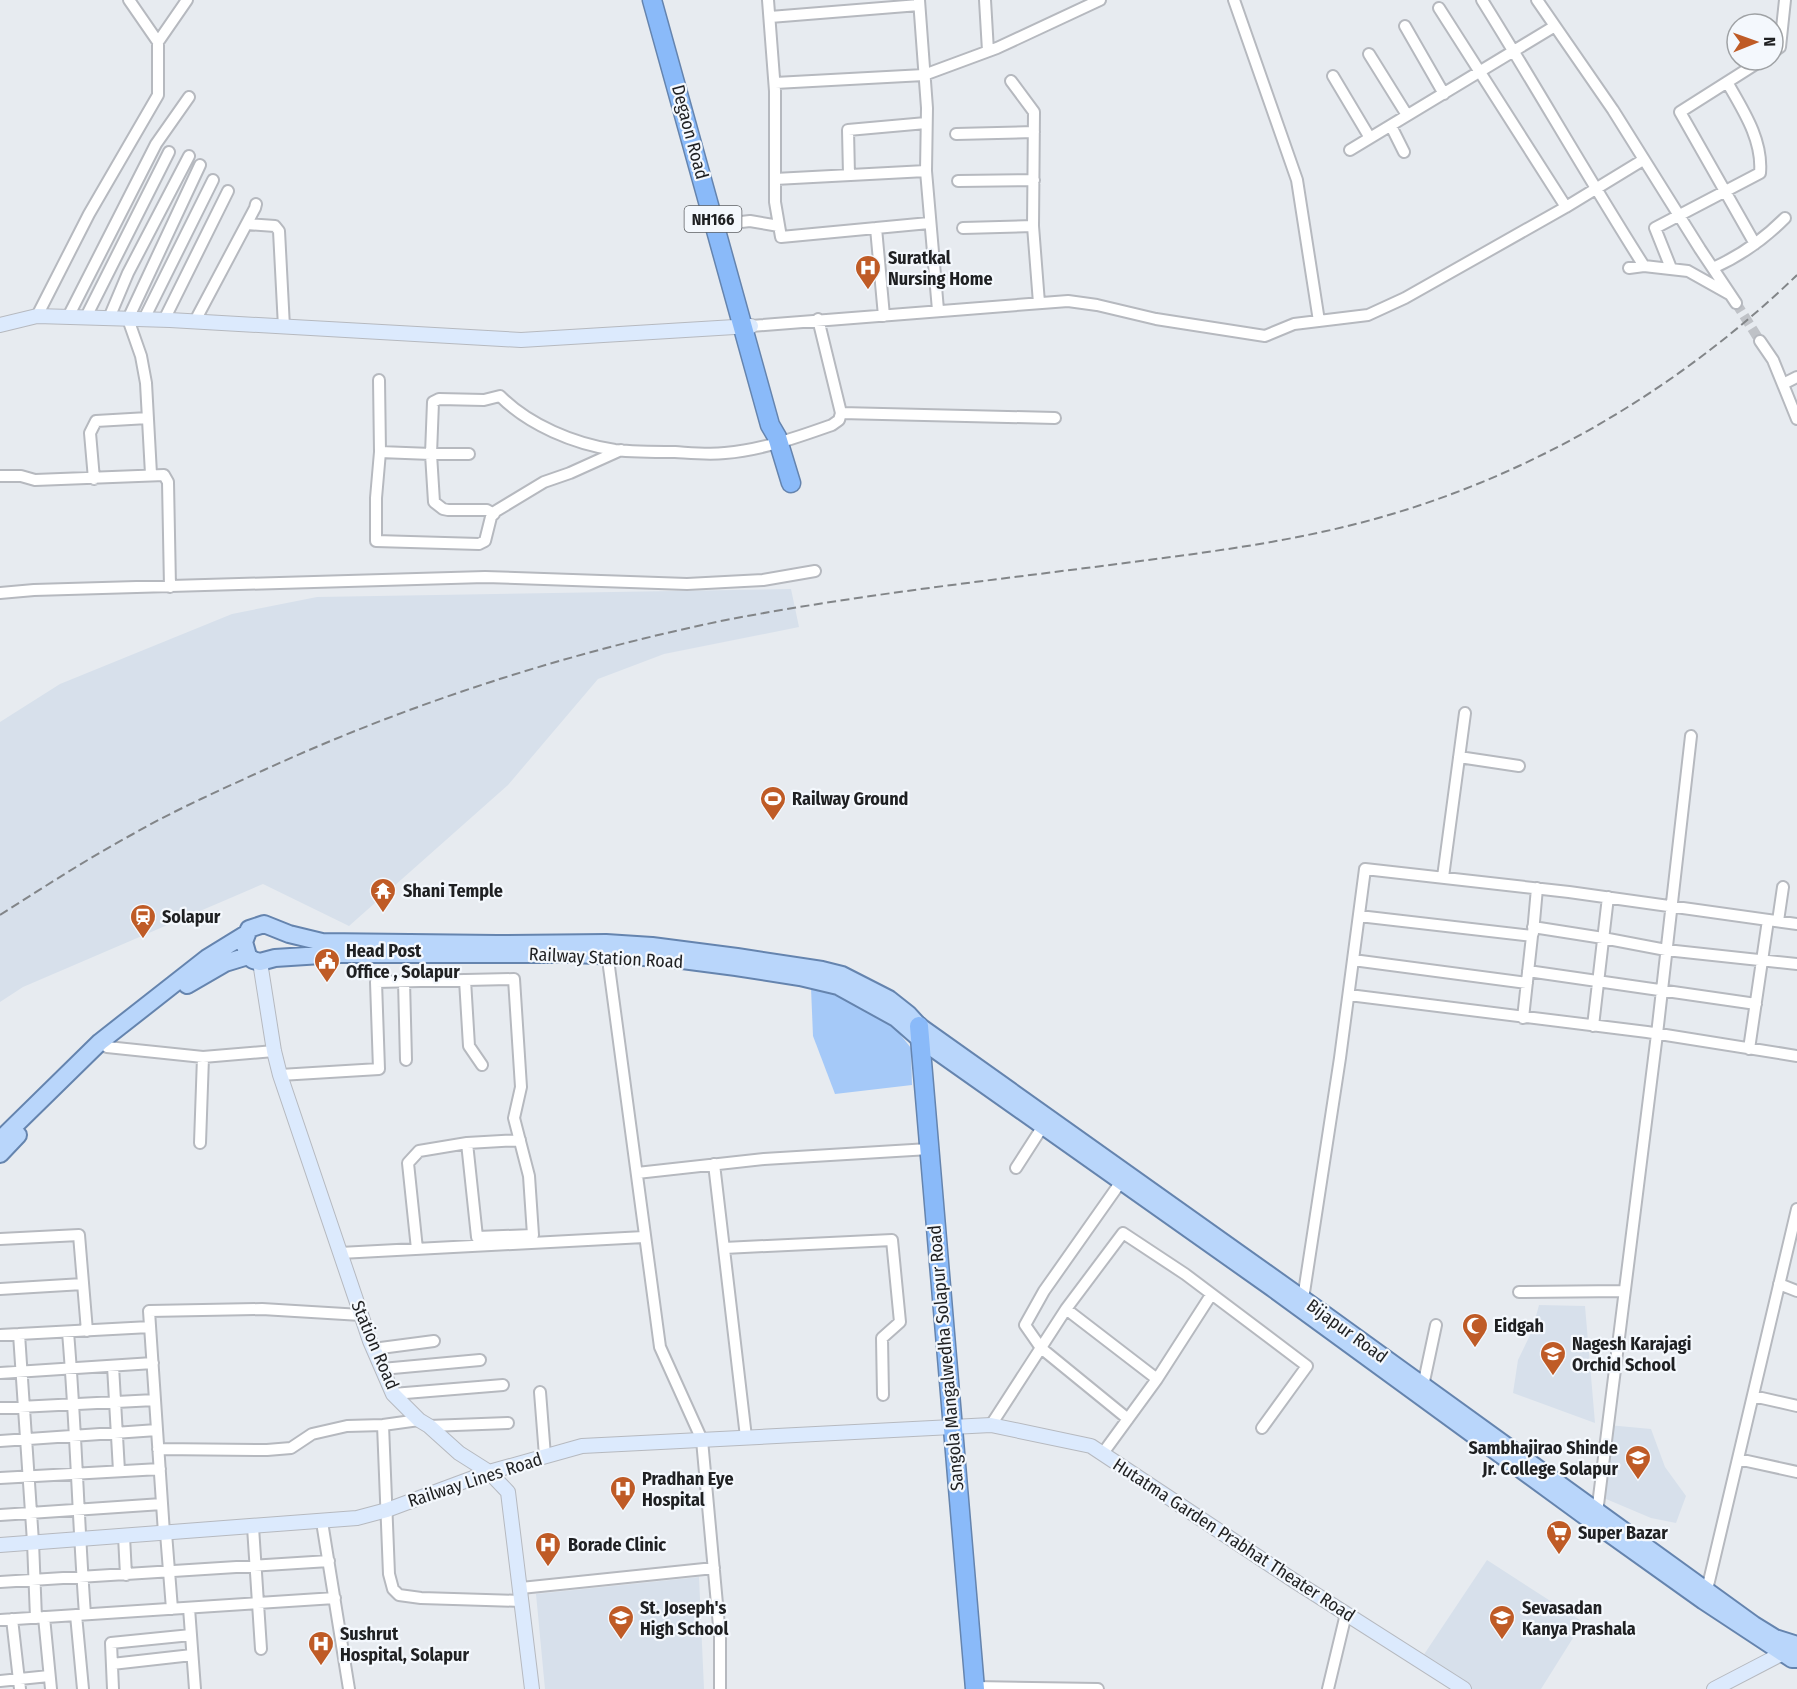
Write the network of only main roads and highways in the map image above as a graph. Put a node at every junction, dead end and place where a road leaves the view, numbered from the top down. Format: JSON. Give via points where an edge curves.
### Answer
{"nodes":[{"id":1,"x":652,"y":0,"type":"edge"},
{"id":2,"x":663,"y":0,"type":"edge"},
{"id":3,"x":719,"y":224,"type":"junction"},
{"id":4,"x":0,"y":325,"type":"edge"},
{"id":5,"x":747,"y":326,"type":"junction"},
{"id":6,"x":791,"y":483,"type":"dead end"},
{"id":7,"x":275,"y":930,"type":"junction"},
{"id":8,"x":246,"y":934,"type":"junction"},
{"id":9,"x":606,"y":949,"type":"junction"},
{"id":10,"x":261,"y":958,"type":"junction"},
{"id":11,"x":919,"y":1033,"type":"junction"},
{"id":12,"x":0,"y":1140,"type":"edge"},
{"id":13,"x":0,"y":1154,"type":"edge"},
{"id":14,"x":1124,"y":1178,"type":"junction"},
{"id":15,"x":952,"y":1426,"type":"junction"},
{"id":16,"x":489,"y":1472,"type":"junction"},
{"id":17,"x":1594,"y":1517,"type":"junction"},
{"id":18,"x":0,"y":1545,"type":"edge"},
{"id":19,"x":1706,"y":1595,"type":"junction"},
{"id":20,"x":1794,"y":1652,"type":"edge"},
{"id":21,"x":975,"y":1688,"type":"edge"},
{"id":22,"x":532,"y":1689,"type":"edge"},
{"id":23,"x":1464,"y":1689,"type":"edge"},
{"id":24,"x":1714,"y":1689,"type":"edge"},
{"id":25,"x":1734,"y":1689,"type":"edge"}],
"edges":[{"from":1,"to":3,"type":"highway","name":"Degaon Road","number":"NH166"},
{"from":2,"to":3,"type":"highway","name":"Degaon Road","number":"NH166"},
{"from":3,"to":5,"type":"highway","name":"Degaon Road","number":"NH166"},
{"from":4,"to":5,"type":"main road","via":[[37,316],[86,317],[521,340]]},
{"from":5,"to":6,"type":"highway","name":"Degaon Road","number":"NH166"},
{"from":7,"to":8,"type":"main road","via":[[259,925]]},
{"from":7,"to":9,"type":"main road","name":"Railway Station Road","via":[[322,942]]},
{"from":7,"to":10,"type":"main road","via":[[280,944]]},
{"from":8,"to":10,"type":"main road","via":[[244,946]]},
{"from":8,"to":12,"type":"main road","via":[[207,958],[100,1042]]},
{"from":9,"to":10,"type":"main road","name":"Railway Station Road"},
{"from":9,"to":11,"type":"main road","name":"Railway Station Road","via":[[652,946],[842,975],[889,999],[908,1014]]},
{"from":10,"to":13,"type":"main road","via":[[216,967],[160,1003],[81,1071]]},
{"from":10,"to":16,"type":"main road","name":"Station Road","via":[[280,1075],[373,1349],[393,1394],[459,1453]]},
{"from":11,"to":14,"type":"main road","name":"Bijapur Road"},
{"from":11,"to":14,"type":"main road","via":[[1042,1126]]},
{"from":11,"to":15,"type":"highway","name":"Sangola Mangalwedha Solapur Road"},
{"from":14,"to":17,"type":"main road"},
{"from":14,"to":17,"type":"main road","name":"Bijapur Road","via":[[1303,1299]]},
{"from":15,"to":16,"type":"main road","name":"Railway Lines Road","via":[[582,1446]]},
{"from":15,"to":21,"type":"highway","name":"Sangola Mangalwedha Solapur Road"},
{"from":15,"to":23,"type":"main road","name":"Hutatma Garden Prabhat Theater Road","via":[[991,1425],[1091,1446]]},
{"from":16,"to":18,"type":"main road","name":"Railway Lines Road","via":[[357,1518]]},
{"from":16,"to":22,"type":"main road","name":"Station Road","via":[[508,1492]]},
{"from":17,"to":19,"type":"main road","name":"Bijapur Road"},
{"from":19,"to":20,"type":"main road"},
{"from":19,"to":20,"type":"main road","name":"Bijapur Road"},
{"from":20,"to":24,"type":"main road"},
{"from":20,"to":25,"type":"main road"}]}
